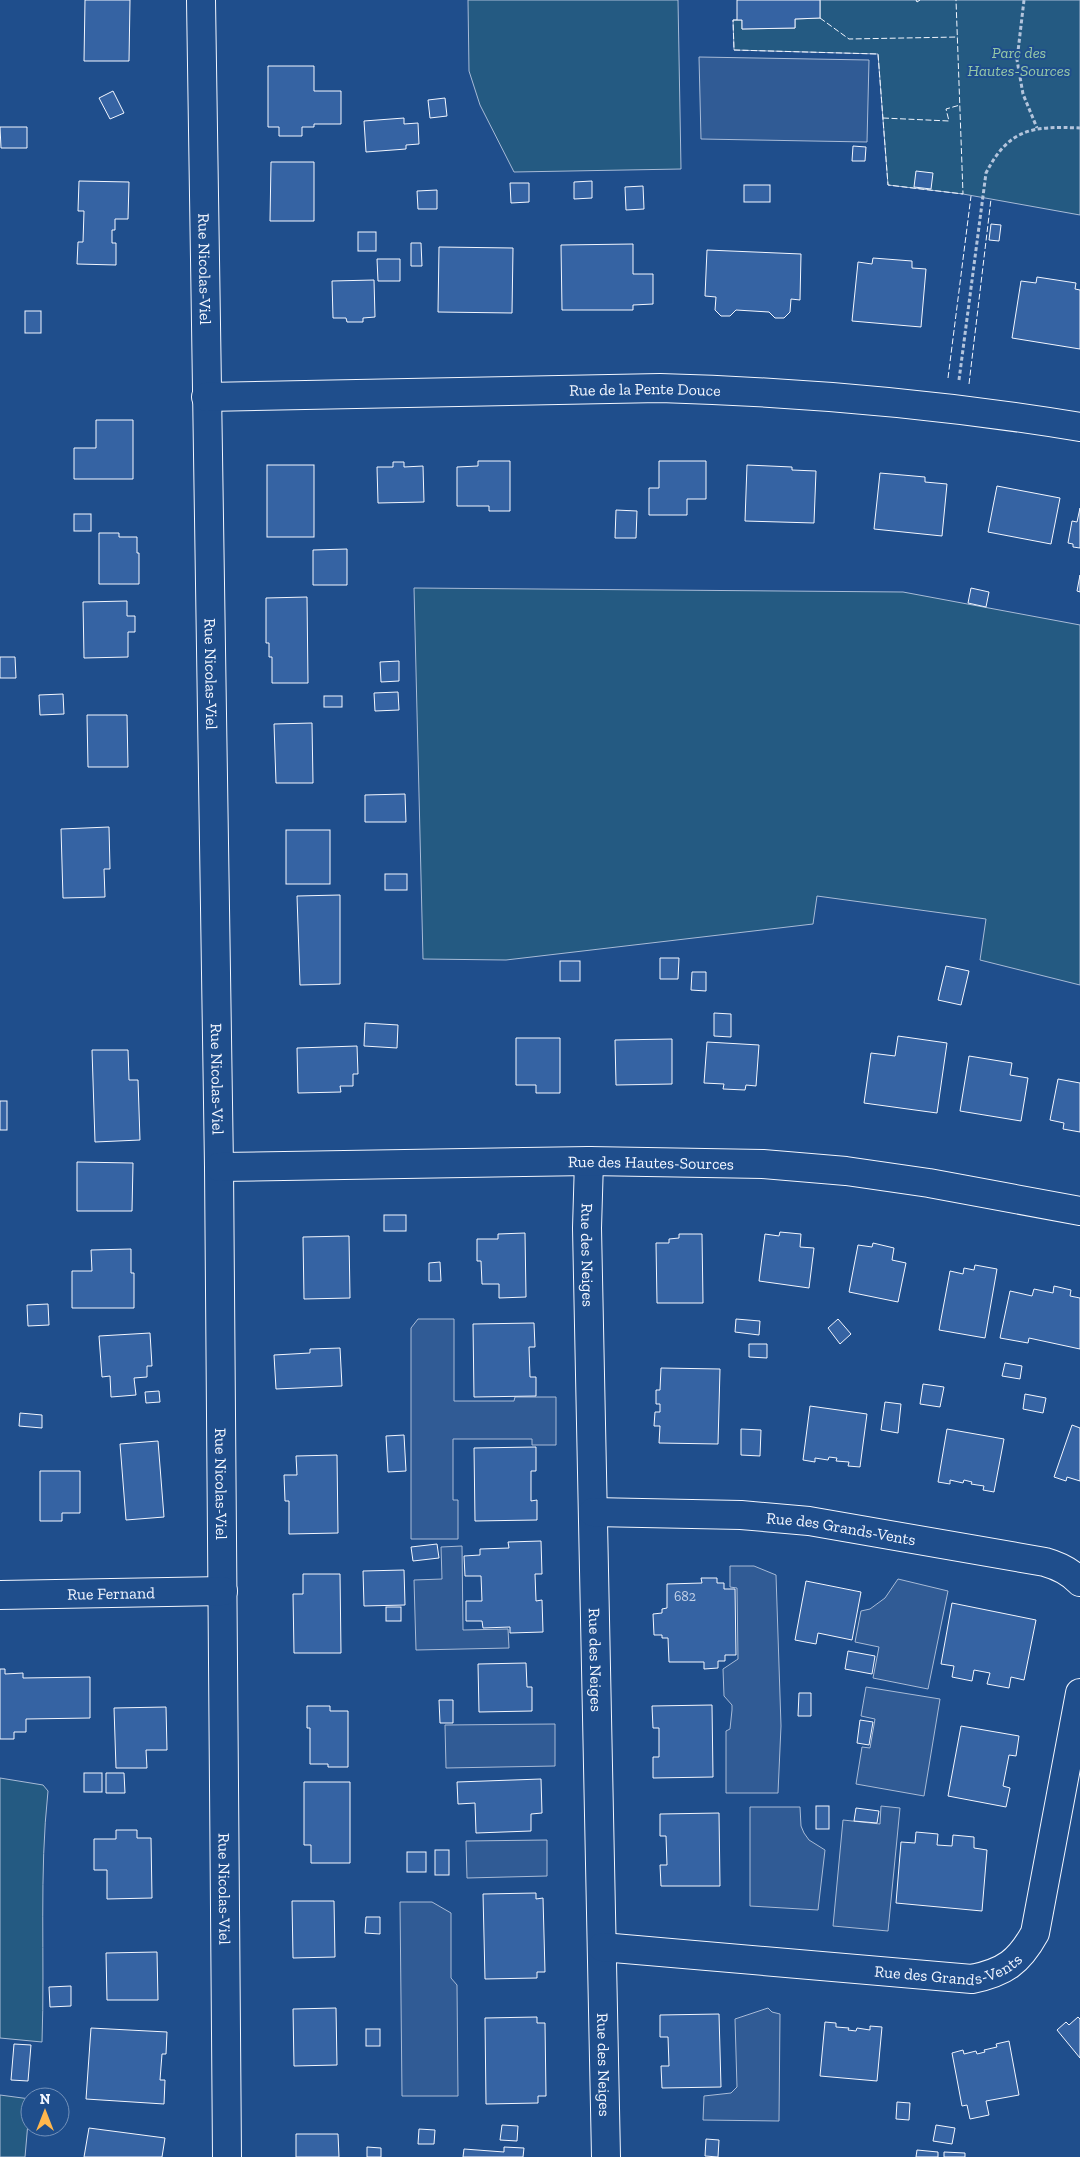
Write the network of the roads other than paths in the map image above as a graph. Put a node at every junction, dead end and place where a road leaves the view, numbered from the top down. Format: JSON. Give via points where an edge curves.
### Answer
{"nodes":[{"id":1,"x":201,"y":0,"type":"edge"},
{"id":2,"x":206,"y":397,"type":"junction"},
{"id":3,"x":1080,"y":427,"type":"edge"},
{"id":4,"x":589,"y":1162,"type":"junction"},
{"id":5,"x":219,"y":1167,"type":"junction"},
{"id":6,"x":1080,"y":1211,"type":"edge"},
{"id":7,"x":593,"y":1512,"type":"junction"},
{"id":8,"x":1080,"y":1582,"type":"edge"},
{"id":9,"x":223,"y":1591,"type":"junction"},
{"id":10,"x":0,"y":1595,"type":"edge"},
{"id":11,"x":1080,"y":1693,"type":"edge"},
{"id":12,"x":602,"y":1947,"type":"junction"},
{"id":13,"x":227,"y":2157,"type":"edge"},
{"id":14,"x":606,"y":2157,"type":"edge"}],
"edges":[{"from":1,"to":2,"type":"street","name":"Rue Nicolas-Viel"},
{"from":2,"to":3,"type":"street","name":"Rue de la Pente Douce","via":[[660,388],[808,394],[956,408]]},
{"from":2,"to":5,"type":"street","name":"Rue Nicolas-Viel"},
{"from":4,"to":5,"type":"street","name":"Rue des Hautes-Sources"},
{"from":4,"to":6,"type":"street","name":"Rue des Hautes-Sources","via":[[762,1164],[846,1171]]},
{"from":4,"to":7,"type":"street","name":"Rue des Neiges","via":[[587,1228]]},
{"from":5,"to":9,"type":"street","name":"Rue Nicolas-Viel"},
{"from":7,"to":8,"type":"street","name":"Rue des Grands-Vents","via":[[752,1516],[838,1525],[1045,1562],[1059,1566]]},
{"from":7,"to":12,"type":"street","name":"Rue des Neiges"},
{"from":9,"to":10,"type":"street","name":"Rue Fernand"},
{"from":9,"to":13,"type":"street","name":"Rue Nicolas-Viel"},
{"from":11,"to":12,"type":"street","name":"Rue des Grands-Vents","via":[[1035,1934],[1025,1951],[992,1975],[972,1979]]},
{"from":12,"to":14,"type":"street","name":"Rue des Neiges"}]}
